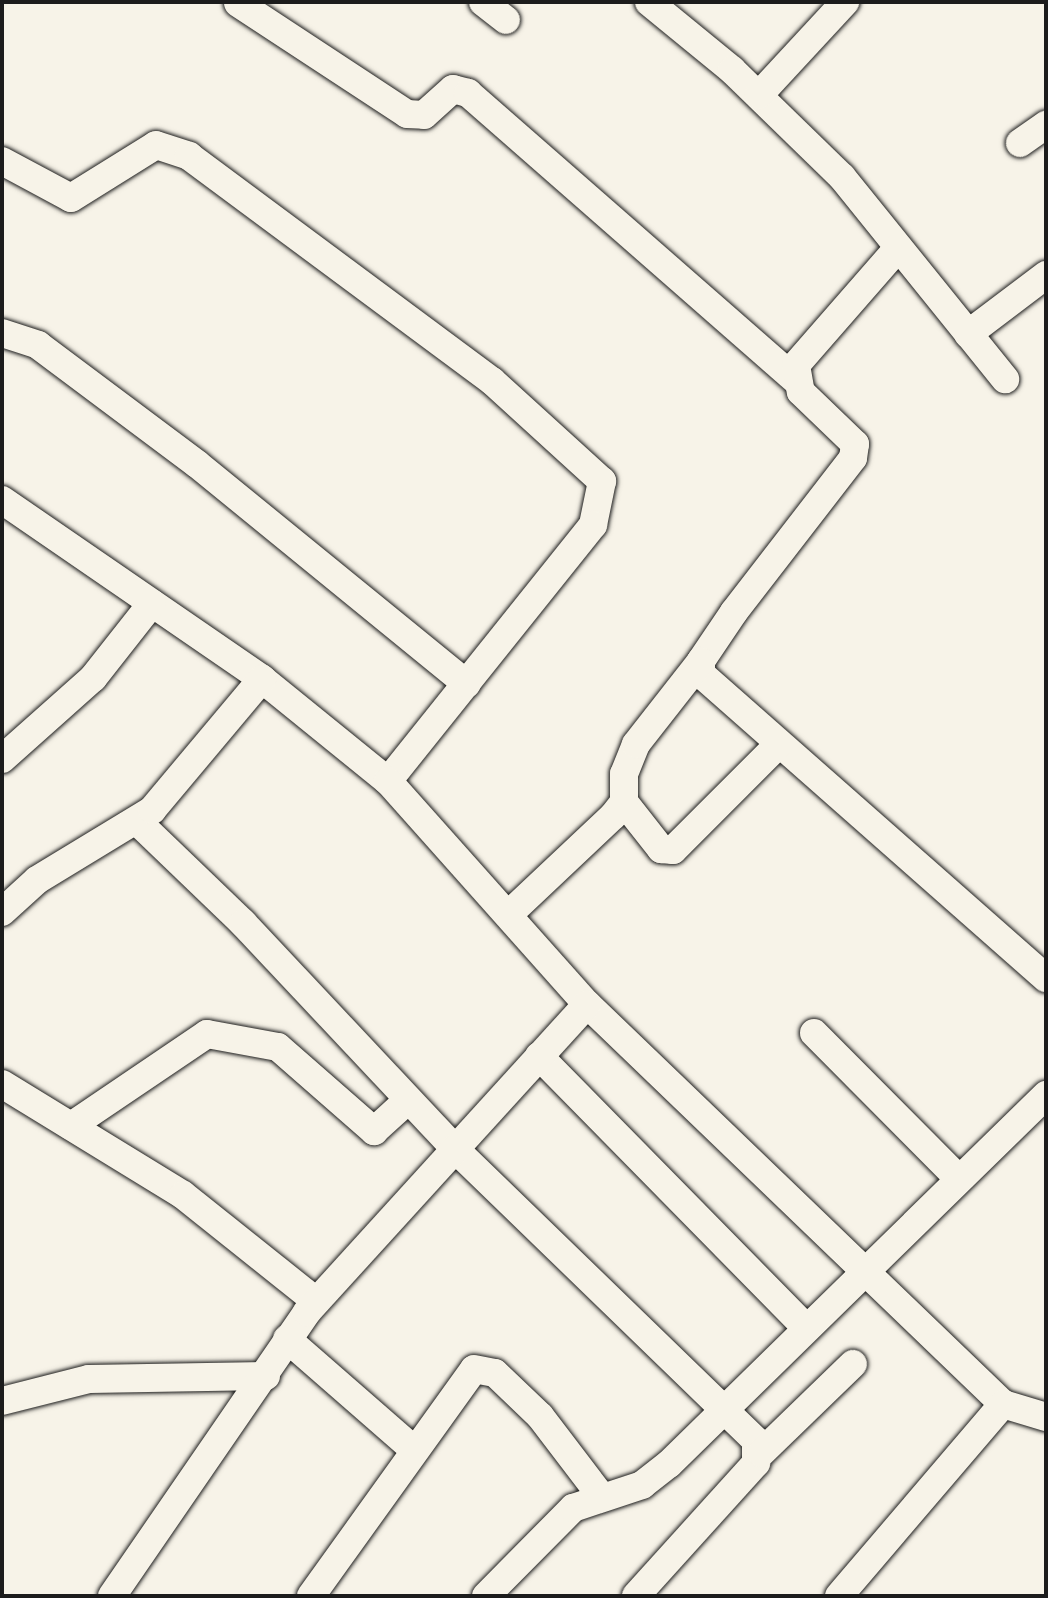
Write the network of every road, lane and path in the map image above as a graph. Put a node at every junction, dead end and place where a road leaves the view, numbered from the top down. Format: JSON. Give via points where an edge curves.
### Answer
{"nodes":[{"id":1,"x":483,"y":2,"type":"edge"},
{"id":2,"x":649,"y":2,"type":"edge"},
{"id":3,"x":845,"y":2,"type":"edge"},
{"id":4,"x":238,"y":3,"type":"edge"},
{"id":5,"x":506,"y":20,"type":"dead end"},
{"id":6,"x":759,"y":95,"type":"junction"},
{"id":7,"x":1046,"y":125,"type":"edge"},
{"id":8,"x":1020,"y":143,"type":"dead end"},
{"id":9,"x":2,"y":161,"type":"edge"},
{"id":10,"x":898,"y":248,"type":"junction"},
{"id":11,"x":1046,"y":275,"type":"edge"},
{"id":12,"x":2,"y":333,"type":"edge"},
{"id":13,"x":968,"y":334,"type":"junction"},
{"id":14,"x":795,"y":379,"type":"junction"},
{"id":15,"x":1005,"y":379,"type":"dead end"},
{"id":16,"x":2,"y":500,"type":"edge"},
{"id":17,"x":152,"y":603,"type":"junction"},
{"id":18,"x":701,"y":661,"type":"junction"},
{"id":19,"x":262,"y":679,"type":"junction"},
{"id":20,"x":467,"y":684,"type":"junction"},
{"id":21,"x":779,"y":744,"type":"junction"},
{"id":22,"x":2,"y":759,"type":"edge"},
{"id":23,"x":388,"y":781,"type":"junction"},
{"id":24,"x":624,"y":802,"type":"junction"},
{"id":25,"x":138,"y":822,"type":"junction"},
{"id":26,"x":2,"y":912,"type":"edge"},
{"id":27,"x":509,"y":914,"type":"junction"},
{"id":28,"x":1046,"y":978,"type":"edge"},
{"id":29,"x":587,"y":1004,"type":"junction"},
{"id":30,"x":814,"y":1033,"type":"dead end"},
{"id":31,"x":539,"y":1056,"type":"junction"},
{"id":32,"x":2,"y":1084,"type":"edge"},
{"id":33,"x":1046,"y":1095,"type":"edge"},
{"id":34,"x":407,"y":1101,"type":"junction"},
{"id":35,"x":71,"y":1126,"type":"junction"},
{"id":36,"x":454,"y":1148,"type":"junction"},
{"id":37,"x":959,"y":1179,"type":"junction"},
{"id":38,"x":862,"y":1274,"type":"junction"},
{"id":39,"x":316,"y":1301,"type":"junction"},
{"id":40,"x":806,"y":1328,"type":"junction"},
{"id":41,"x":287,"y":1339,"type":"junction"},
{"id":42,"x":853,"y":1364,"type":"dead end"},
{"id":43,"x":266,"y":1376,"type":"junction"},
{"id":44,"x":2,"y":1401,"type":"edge"},
{"id":45,"x":1003,"y":1404,"type":"junction"},
{"id":46,"x":721,"y":1411,"type":"junction"},
{"id":47,"x":1046,"y":1417,"type":"edge"},
{"id":48,"x":413,"y":1449,"type":"junction"},
{"id":49,"x":761,"y":1453,"type":"junction"},
{"id":50,"x":601,"y":1496,"type":"junction"},
{"id":51,"x":112,"y":1596,"type":"edge"},
{"id":52,"x":311,"y":1596,"type":"edge"},
{"id":53,"x":486,"y":1596,"type":"edge"},
{"id":54,"x":636,"y":1596,"type":"edge"},
{"id":55,"x":839,"y":1596,"type":"edge"}],
"edges":[{"from":1,"to":5,"type":"street"},
{"from":2,"to":6,"type":"street"},
{"from":3,"to":6,"type":"street"},
{"from":4,"to":14,"type":"street","via":[[407,114],[424,115],[453,89],[468,93]]},
{"from":6,"to":10,"type":"street","via":[[842,177]]},
{"from":7,"to":8,"type":"street"},
{"from":9,"to":20,"type":"street","via":[[71,198],[156,145],[189,156],[492,381],[591,468],[604,493],[593,525]]},
{"from":10,"to":13,"type":"street"},
{"from":10,"to":14,"type":"street","via":[[803,353]]},
{"from":11,"to":13,"type":"street"},
{"from":12,"to":20,"type":"street","via":[[38,345],[197,464]]},
{"from":13,"to":15,"type":"street"},
{"from":14,"to":18,"type":"street","via":[[855,444],[853,458]]},
{"from":16,"to":17,"type":"street"},
{"from":17,"to":19,"type":"street"},
{"from":17,"to":22,"type":"street","via":[[93,678]]},
{"from":18,"to":21,"type":"street","via":[[709,685]]},
{"from":18,"to":24,"type":"street","via":[[627,759]]},
{"from":19,"to":23,"type":"street"},
{"from":19,"to":25,"type":"street"},
{"from":20,"to":23,"type":"street"},
{"from":21,"to":24,"type":"street","via":[[673,850],[661,849]]},
{"from":21,"to":28,"type":"street"},
{"from":23,"to":27,"type":"street"},
{"from":24,"to":27,"type":"street"},
{"from":25,"to":26,"type":"street","via":[[37,880]]},
{"from":25,"to":34,"type":"street","via":[[243,923]]},
{"from":27,"to":29,"type":"street"},
{"from":29,"to":31,"type":"street"},
{"from":29,"to":38,"type":"street"},
{"from":30,"to":37,"type":"street"},
{"from":31,"to":36,"type":"street"},
{"from":31,"to":40,"type":"street"},
{"from":32,"to":35,"type":"street"},
{"from":33,"to":37,"type":"street"},
{"from":34,"to":35,"type":"street","via":[[374,1131],[278,1047],[207,1034]]},
{"from":34,"to":36,"type":"street"},
{"from":35,"to":39,"type":"street","via":[[183,1195]]},
{"from":36,"to":39,"type":"street"},
{"from":36,"to":46,"type":"street"},
{"from":37,"to":38,"type":"street"},
{"from":38,"to":40,"type":"street"},
{"from":38,"to":45,"type":"street"},
{"from":39,"to":41,"type":"street"},
{"from":40,"to":46,"type":"street"},
{"from":41,"to":43,"type":"street"},
{"from":41,"to":48,"type":"street"},
{"from":42,"to":49,"type":"street"},
{"from":43,"to":44,"type":"street","via":[[89,1379]]},
{"from":43,"to":51,"type":"street"},
{"from":45,"to":47,"type":"street"},
{"from":45,"to":55,"type":"street"},
{"from":46,"to":49,"type":"street"},
{"from":46,"to":50,"type":"street","via":[[642,1485]]},
{"from":48,"to":50,"type":"street","via":[[467,1376],[484,1368],[568,1445]]},
{"from":48,"to":52,"type":"street"},
{"from":49,"to":54,"type":"street"},
{"from":50,"to":53,"type":"street","via":[[573,1508]]}]}
